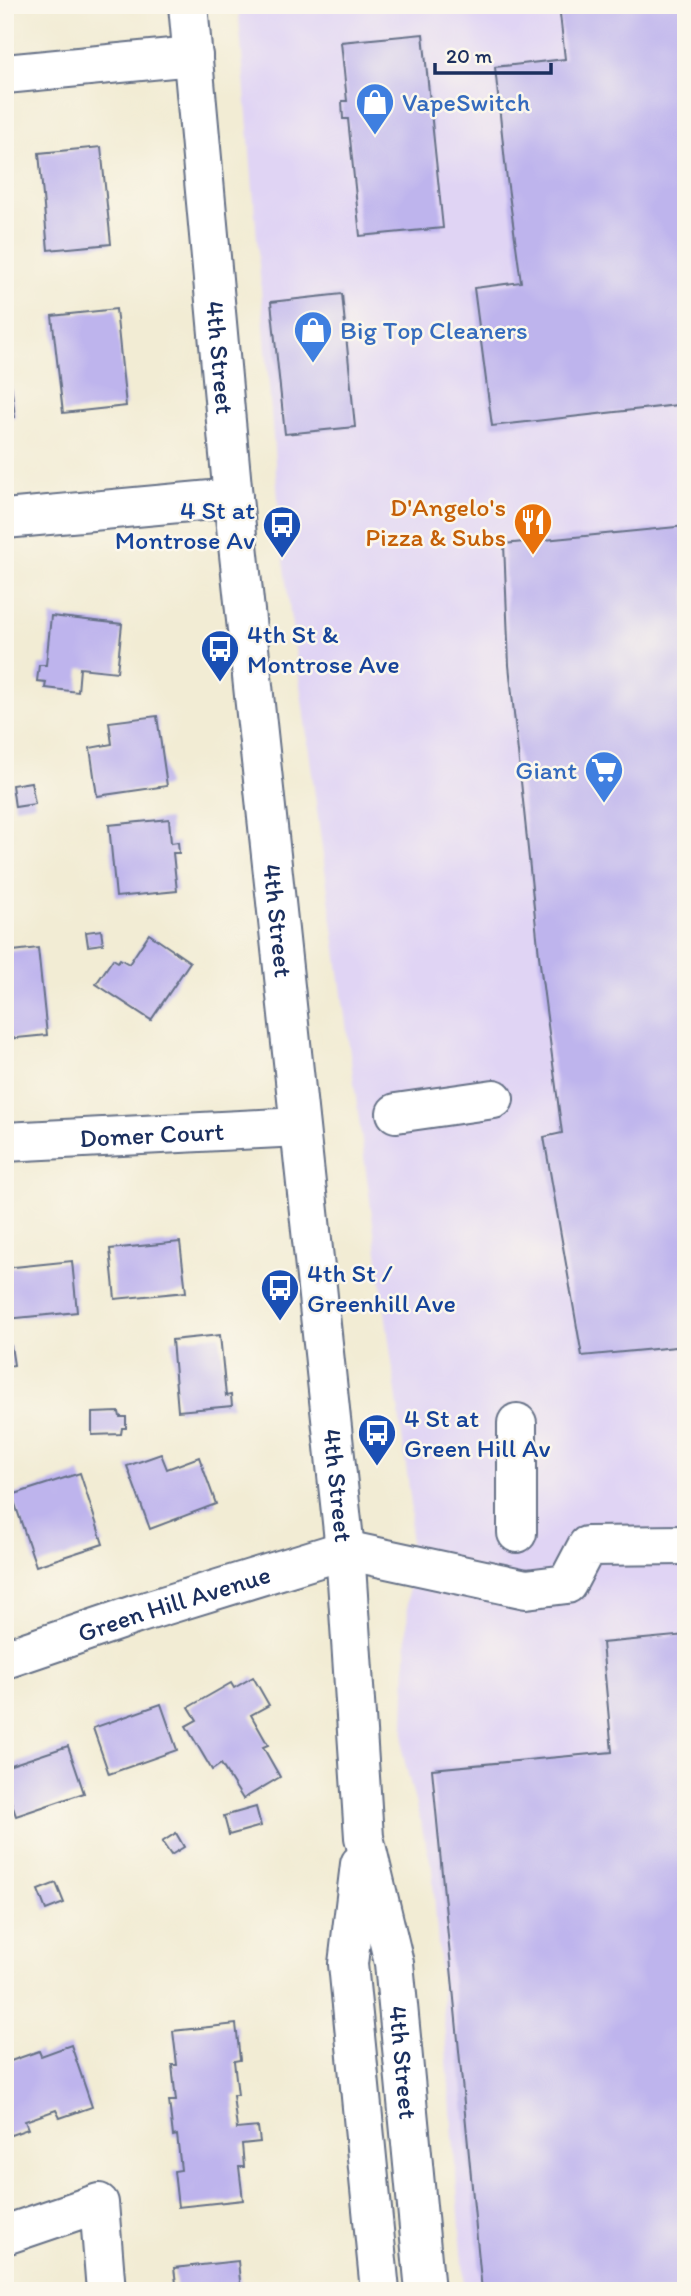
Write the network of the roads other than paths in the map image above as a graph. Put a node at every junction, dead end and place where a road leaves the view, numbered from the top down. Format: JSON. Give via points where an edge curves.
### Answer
{"nodes":[{"id":1,"x":188,"y":5,"type":"edge"},
{"id":2,"x":192,"y":56,"type":"junction"},
{"id":3,"x":5,"y":74,"type":"edge"},
{"id":4,"x":233,"y":498,"type":"junction"},
{"id":5,"x":5,"y":519,"type":"edge"},
{"id":6,"x":494,"y":1099,"type":"dead end"},
{"id":7,"x":396,"y":1113,"type":"dead end"},
{"id":8,"x":299,"y":1127,"type":"junction"},
{"id":9,"x":5,"y":1142,"type":"edge"},
{"id":10,"x":517,"y":1423,"type":"dead end"},
{"id":11,"x":517,"y":1533,"type":"dead end"},
{"id":12,"x":686,"y":1545,"type":"edge"},
{"id":13,"x":345,"y":1550,"type":"junction"},
{"id":14,"x":5,"y":1659,"type":"edge"},
{"id":15,"x":363,"y":1837,"type":"junction"},
{"id":16,"x":5,"y":2235,"type":"edge"},
{"id":17,"x":106,"y":2291,"type":"edge"},
{"id":18,"x":380,"y":2291,"type":"edge"},
{"id":19,"x":425,"y":2291,"type":"edge"}],
"edges":[{"from":1,"to":2,"type":"street","name":"4th Street"},
{"from":2,"to":3,"type":"street"},
{"from":2,"to":4,"type":"street","name":"4th Street"},
{"from":4,"to":5,"type":"street"},
{"from":4,"to":8,"type":"street","name":"4th Street"},
{"from":6,"to":7,"type":"street"},
{"from":8,"to":9,"type":"street","name":"Domer Court"},
{"from":8,"to":13,"type":"street","name":"4th Street"},
{"from":10,"to":11,"type":"street"},
{"from":12,"to":13,"type":"street","via":[[587,1546],[567,1584],[526,1590]]},
{"from":13,"to":14,"type":"street","name":"Green Hill Avenue"},
{"from":13,"to":15,"type":"street","name":"4th Street"},
{"from":15,"to":18,"type":"street","name":"4th Street","via":[[348,1964]]},
{"from":15,"to":19,"type":"street","name":"4th Street","via":[[394,1963]]},
{"from":16,"to":17,"type":"street","via":[[99,2203]]}]}
